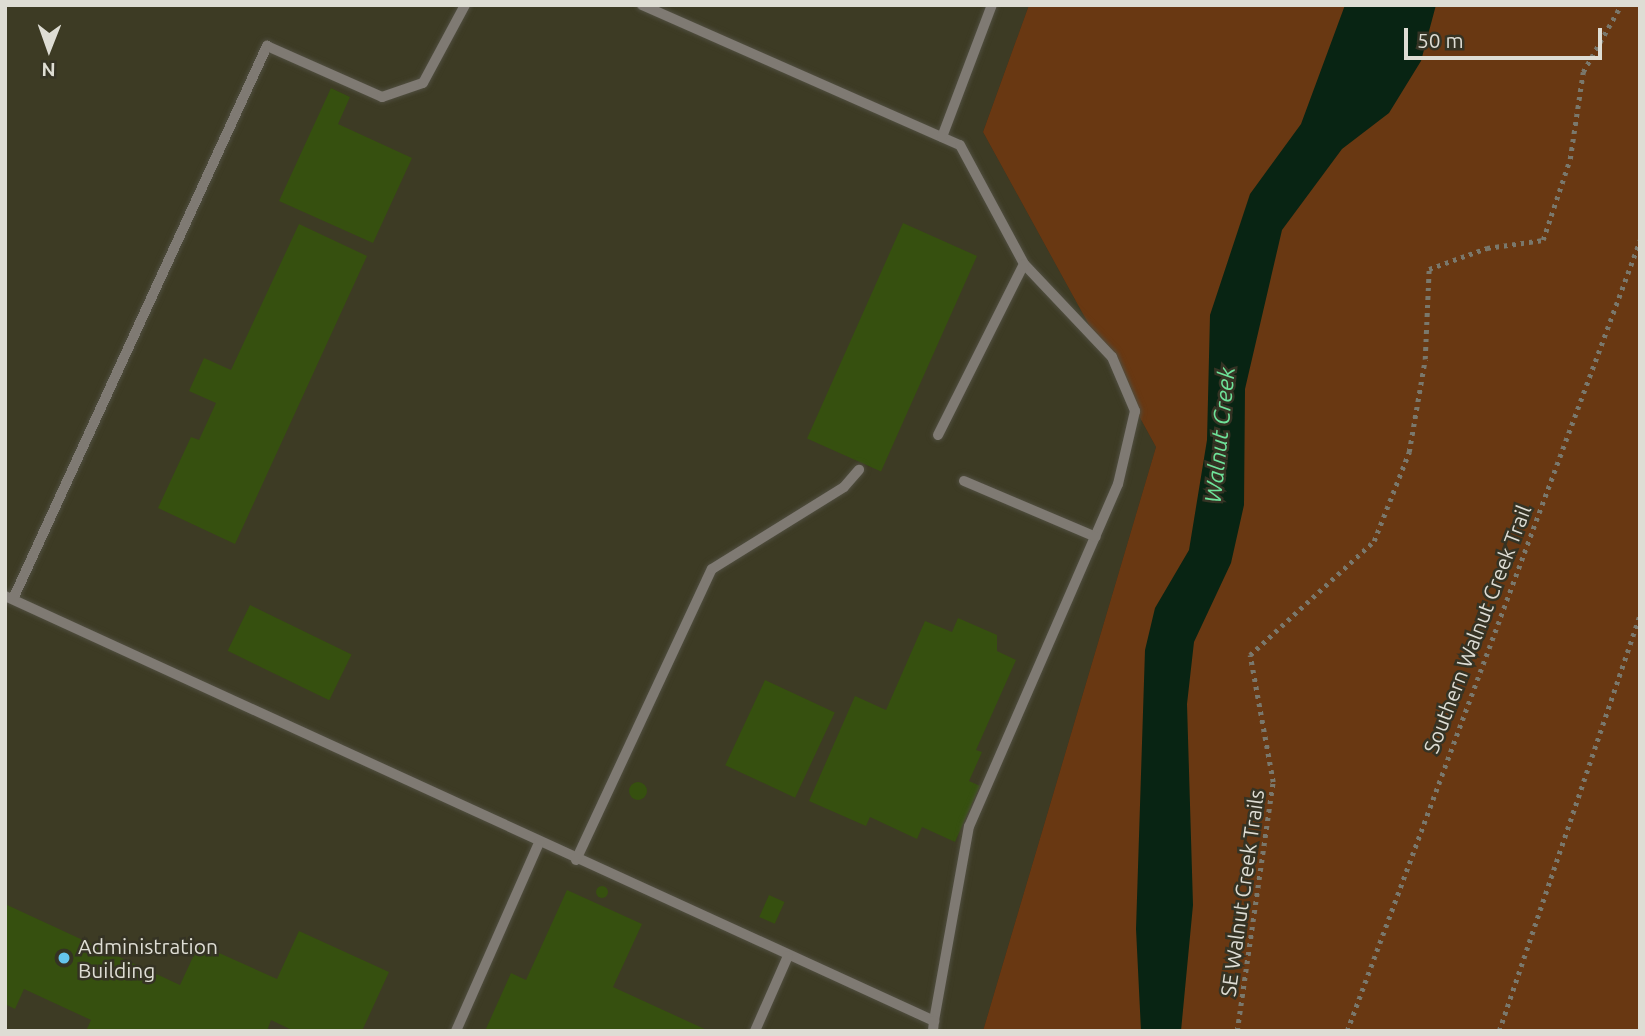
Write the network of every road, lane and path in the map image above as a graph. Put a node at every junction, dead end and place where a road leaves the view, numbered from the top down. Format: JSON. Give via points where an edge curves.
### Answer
{"nodes":[{"id":1,"x":465,"y":5,"type":"edge"},
{"id":2,"x":642,"y":5,"type":"edge"},
{"id":3,"x":992,"y":5,"type":"edge"},
{"id":4,"x":1622,"y":5,"type":"edge"},
{"id":5,"x":942,"y":136,"type":"junction"},
{"id":6,"x":1640,"y":240,"type":"edge"},
{"id":7,"x":1024,"y":264,"type":"junction"},
{"id":8,"x":938,"y":435,"type":"dead end"},
{"id":9,"x":859,"y":470,"type":"dead end"},
{"id":10,"x":964,"y":481,"type":"dead end"},
{"id":11,"x":1096,"y":537,"type":"junction"},
{"id":12,"x":9,"y":597,"type":"edge"},
{"id":13,"x":1640,"y":614,"type":"edge"},
{"id":14,"x":539,"y":843,"type":"junction"},
{"id":15,"x":576,"y":860,"type":"junction"},
{"id":16,"x":788,"y":956,"type":"junction"},
{"id":17,"x":934,"y":1026,"type":"edge"},
{"id":18,"x":456,"y":1031,"type":"edge"},
{"id":19,"x":754,"y":1031,"type":"edge"},
{"id":20,"x":1237,"y":1031,"type":"edge"},
{"id":21,"x":1347,"y":1031,"type":"edge"},
{"id":22,"x":1499,"y":1031,"type":"edge"}],
"edges":[{"from":1,"to":12,"type":"lane","via":[[423,83],[382,97],[267,46]]},
{"from":2,"to":5,"type":"lane"},
{"from":3,"to":5,"type":"lane"},
{"from":4,"to":20,"type":"path","name":"SE Walnut Creek Trails","via":[[1583,72],[1570,159],[1543,240],[1487,248],[1429,269],[1425,359],[1409,452],[1374,541],[1250,655],[1273,782]]},
{"from":5,"to":7,"type":"lane","via":[[960,145]]},
{"from":6,"to":21,"type":"path","name":"Southern Walnut Creek Trail"},
{"from":7,"to":8,"type":"lane"},
{"from":7,"to":11,"type":"lane","via":[[1112,357],[1135,411],[1118,484]]},
{"from":9,"to":15,"type":"lane","via":[[845,487],[712,569]]},
{"from":10,"to":11,"type":"lane"},
{"from":11,"to":17,"type":"lane","via":[[969,826]]},
{"from":12,"to":14,"type":"lane"},
{"from":13,"to":22,"type":"path"},
{"from":14,"to":15,"type":"lane"},
{"from":14,"to":18,"type":"lane"},
{"from":15,"to":16,"type":"lane"},
{"from":16,"to":17,"type":"lane"},
{"from":16,"to":19,"type":"lane"}]}
